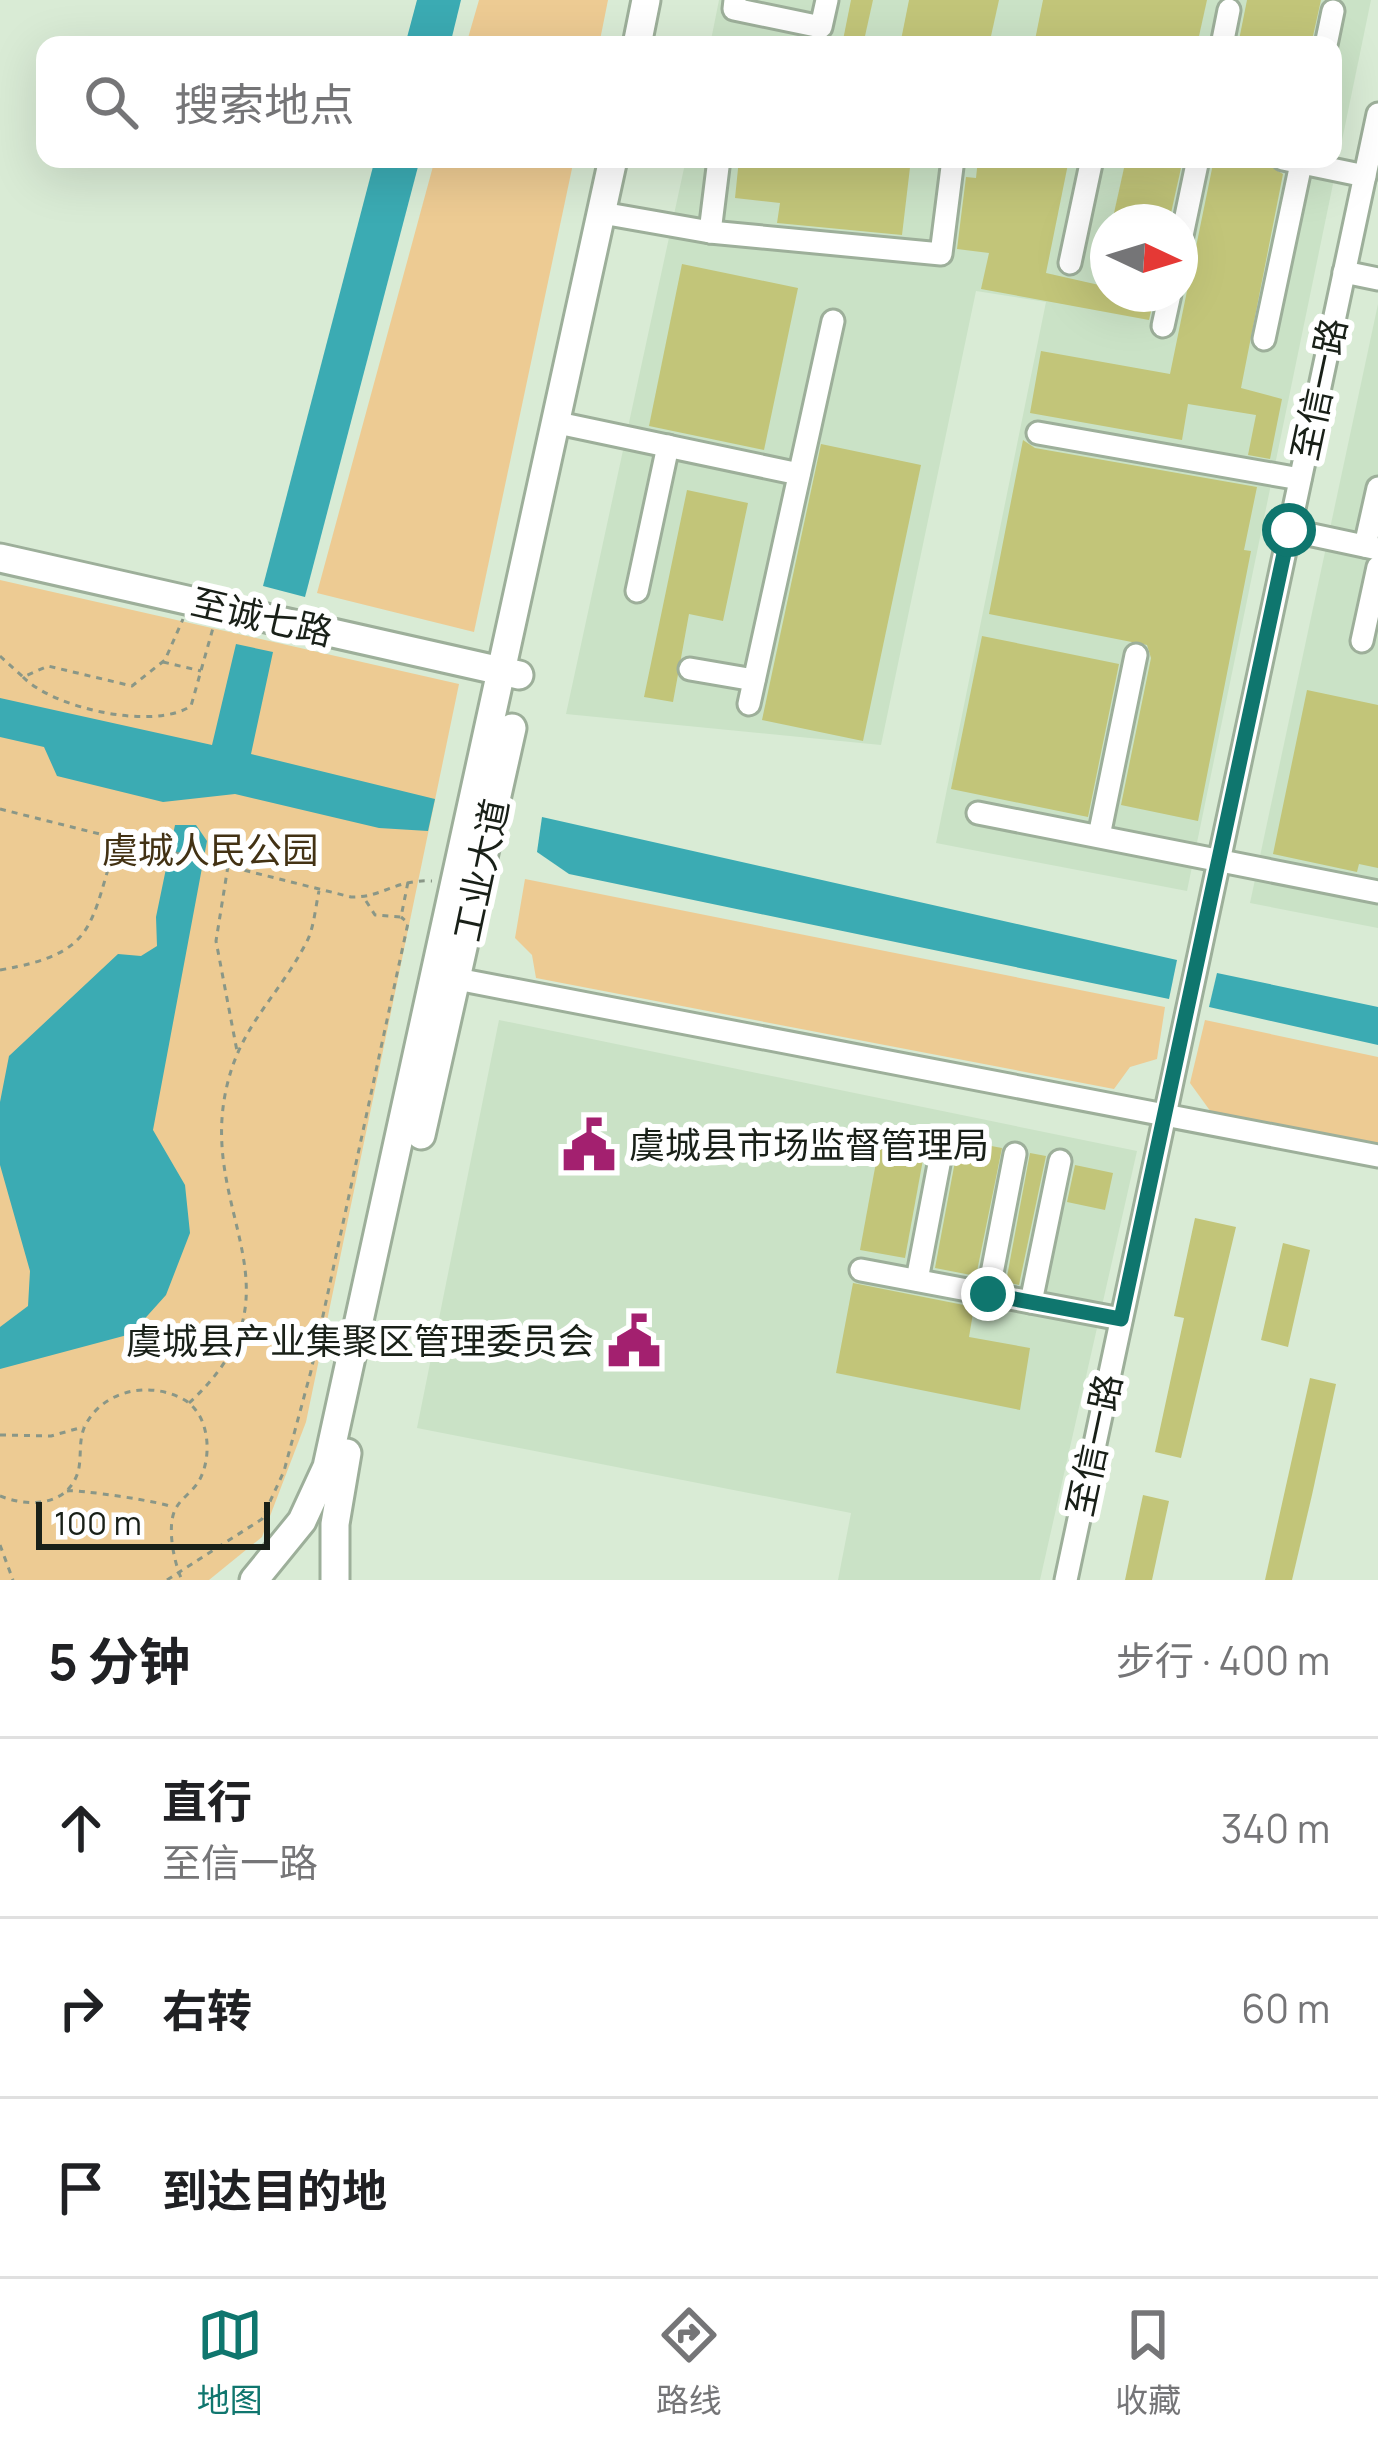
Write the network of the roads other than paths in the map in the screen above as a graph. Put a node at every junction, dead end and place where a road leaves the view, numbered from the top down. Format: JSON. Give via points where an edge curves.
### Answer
{"nodes":[{"id":1,"x":646,"y":0,"type":"edge"},
{"id":2,"x":663,"y":0,"type":"edge"},
{"id":3,"x":735,"y":0,"type":"edge"},
{"id":4,"x":827,"y":0,"type":"edge"},
{"id":5,"x":1229,"y":10,"type":"dead end"},
{"id":6,"x":1333,"y":11,"type":"dead end"},
{"id":7,"x":639,"y":36,"type":"edge"},
{"id":8,"x":656,"y":36,"type":"edge"},
{"id":9,"x":1224,"y":36,"type":"edge"},
{"id":10,"x":1328,"y":36,"type":"edge"},
{"id":11,"x":1378,"y":113,"type":"edge"},
{"id":12,"x":613,"y":168,"type":"edge"},
{"id":13,"x":627,"y":168,"type":"edge"},
{"id":14,"x":718,"y":168,"type":"edge"},
{"id":15,"x":951,"y":168,"type":"edge"},
{"id":16,"x":1090,"y":168,"type":"edge"},
{"id":17,"x":1196,"y":168,"type":"edge"},
{"id":18,"x":1294,"y":168,"type":"edge"},
{"id":19,"x":1330,"y":168,"type":"edge"},
{"id":20,"x":1365,"y":176,"type":"junction"},
{"id":21,"x":1189,"y":204,"type":"edge"},
{"id":22,"x":610,"y":215,"type":"junction"},
{"id":23,"x":710,"y":232,"type":"junction"},
{"id":24,"x":1070,"y":262,"type":"dead end"},
{"id":25,"x":1344,"y":272,"type":"junction"},
{"id":26,"x":1378,"y":279,"type":"edge"},
{"id":27,"x":1166,"y":312,"type":"edge"},
{"id":28,"x":833,"y":321,"type":"dead end"},
{"id":29,"x":1163,"y":326,"type":"dead end"},
{"id":30,"x":1264,"y":339,"type":"dead end"},
{"id":31,"x":566,"y":425,"type":"junction"},
{"id":32,"x":1038,"y":433,"type":"dead end"},
{"id":33,"x":668,"y":446,"type":"junction"},
{"id":34,"x":799,"y":474,"type":"junction"},
{"id":35,"x":1300,"y":479,"type":"junction"},
{"id":36,"x":1378,"y":488,"type":"edge"},
{"id":37,"x":1289,"y":530,"type":"junction"},
{"id":38,"x":1371,"y":548,"type":"edge"},
{"id":39,"x":0,"y":558,"type":"edge"},
{"id":40,"x":1378,"y":566,"type":"edge"},
{"id":41,"x":637,"y":591,"type":"dead end"},
{"id":42,"x":1362,"y":641,"type":"dead end"},
{"id":43,"x":1136,"y":655,"type":"dead end"},
{"id":44,"x":690,"y":669,"type":"dead end"},
{"id":45,"x":514,"y":674,"type":"junction"},
{"id":46,"x":754,"y":680,"type":"junction"},
{"id":47,"x":748,"y":704,"type":"dead end"},
{"id":48,"x":978,"y":813,"type":"dead end"},
{"id":49,"x":1099,"y":836,"type":"junction"},
{"id":50,"x":1219,"y":859,"type":"junction"},
{"id":51,"x":1378,"y":892,"type":"edge"},
{"id":52,"x":457,"y":979,"type":"junction"},
{"id":53,"x":1165,"y":1114,"type":"junction"},
{"id":54,"x":944,"y":1138,"type":"dead end"},
{"id":55,"x":1015,"y":1154,"type":"dead end"},
{"id":56,"x":1378,"y":1156,"type":"edge"},
{"id":57,"x":1060,"y":1161,"type":"dead end"},
{"id":58,"x":861,"y":1270,"type":"dead end"},
{"id":59,"x":917,"y":1280,"type":"junction"},
{"id":60,"x":988,"y":1294,"type":"junction"},
{"id":61,"x":1030,"y":1302,"type":"junction"},
{"id":62,"x":1121,"y":1319,"type":"junction"},
{"id":63,"x":254,"y":1580,"type":"edge"},
{"id":64,"x":335,"y":1580,"type":"edge"},
{"id":65,"x":1066,"y":1580,"type":"edge"}],
"edges":[{"from":1,"to":7,"type":"main road"},
{"from":2,"to":8,"type":"main road"},
{"from":3,"to":4,"type":"street","via":[[734,9],[821,27]]},
{"from":5,"to":9,"type":"street"},
{"from":6,"to":10,"type":"street"},
{"from":11,"to":20,"type":"street","name":"至信一路"},
{"from":12,"to":22,"type":"main road"},
{"from":13,"to":22,"type":"main road","name":"工业大道"},
{"from":14,"to":23,"type":"street"},
{"from":15,"to":23,"type":"street","via":[[941,254]]},
{"from":16,"to":24,"type":"street"},
{"from":17,"to":21,"type":"street"},
{"from":18,"to":30,"type":"street"},
{"from":19,"to":20,"type":"street"},
{"from":20,"to":25,"type":"street","name":"至信一路"},
{"from":22,"to":23,"type":"street"},
{"from":22,"to":31,"type":"main road","name":"工业大道"},
{"from":25,"to":26,"type":"street"},
{"from":25,"to":35,"type":"street","name":"至信一路"},
{"from":27,"to":29,"type":"street"},
{"from":28,"to":34,"type":"street"},
{"from":31,"to":33,"type":"street"},
{"from":31,"to":45,"type":"main road","name":"工业大道"},
{"from":32,"to":35,"type":"street"},
{"from":33,"to":34,"type":"street"},
{"from":33,"to":41,"type":"street"},
{"from":34,"to":46,"type":"street"},
{"from":35,"to":37,"type":"street","name":"至信一路"},
{"from":36,"to":38,"type":"street"},
{"from":37,"to":38,"type":"street"},
{"from":37,"to":50,"type":"street","name":"至信一路"},
{"from":39,"to":45,"type":"main road","name":"至诚七路"},
{"from":40,"to":42,"type":"street"},
{"from":43,"to":49,"type":"street"},
{"from":44,"to":46,"type":"street"},
{"from":45,"to":52,"type":"main road","name":"工业大道"},
{"from":45,"to":63,"type":"main road","via":[[458,883],[327,1467],[302,1521]]},
{"from":46,"to":47,"type":"street"},
{"from":48,"to":49,"type":"street"},
{"from":49,"to":50,"type":"street"},
{"from":50,"to":51,"type":"street"},
{"from":50,"to":53,"type":"street","name":"至信一路"},
{"from":52,"to":53,"type":"street"},
{"from":52,"to":64,"type":"main road","name":"工业大道","via":[[344,1468]]},
{"from":53,"to":56,"type":"street"},
{"from":53,"to":62,"type":"street","name":"至信一路"},
{"from":54,"to":59,"type":"street"},
{"from":55,"to":60,"type":"street"},
{"from":57,"to":61,"type":"street"},
{"from":58,"to":59,"type":"street"},
{"from":59,"to":60,"type":"street"},
{"from":60,"to":61,"type":"street"},
{"from":61,"to":62,"type":"street"},
{"from":62,"to":65,"type":"street","name":"至信一路"}]}
